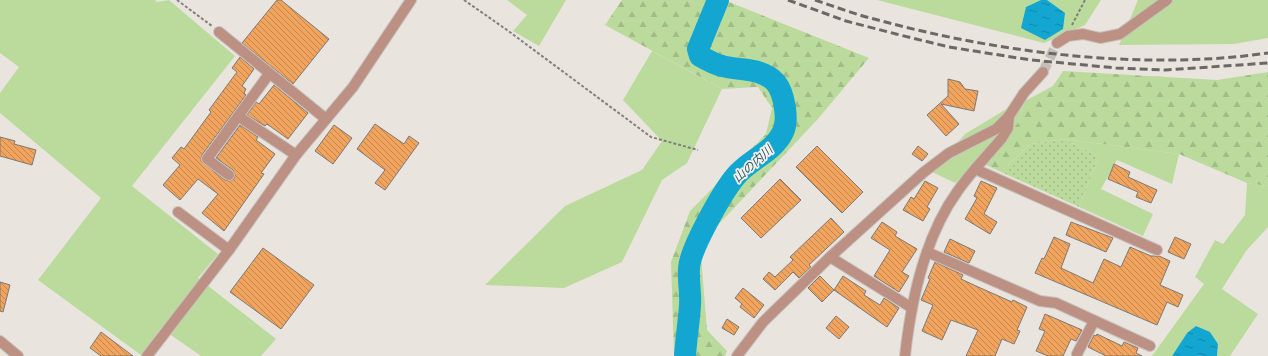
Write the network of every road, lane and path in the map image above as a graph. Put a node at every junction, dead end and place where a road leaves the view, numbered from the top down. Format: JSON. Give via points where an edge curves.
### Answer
{"nodes":[{"id":1,"x":177,"y":0,"type":"edge"},
{"id":2,"x":411,"y":0,"type":"edge"},
{"id":3,"x":464,"y":0,"type":"edge"},
{"id":4,"x":1085,"y":0,"type":"edge"},
{"id":5,"x":1167,"y":0,"type":"edge"},
{"id":6,"x":219,"y":32,"type":"joint"},
{"id":7,"x":1068,"y":36,"type":"junction"},
{"id":8,"x":1057,"y":44,"type":"tunnel mouth"},
{"id":9,"x":1043,"y":72,"type":"tunnel mouth"},
{"id":10,"x":269,"y":74,"type":"junction"},
{"id":11,"x":238,"y":116,"type":"junction"},
{"id":12,"x":1009,"y":116,"type":"junction"},
{"id":13,"x":326,"y":119,"type":"junction"},
{"id":14,"x":698,"y":150,"type":"dead end"},
{"id":15,"x":296,"y":155,"type":"junction"},
{"id":16,"x":975,"y":169,"type":"junction"},
{"id":17,"x":229,"y":175,"type":"dead end"},
{"id":18,"x":178,"y":212,"type":"dead end"},
{"id":19,"x":229,"y":250,"type":"junction"},
{"id":20,"x":1157,"y":250,"type":"dead end"},
{"id":21,"x":927,"y":252,"type":"junction"},
{"id":22,"x":830,"y":257,"type":"junction"},
{"id":23,"x":912,"y":308,"type":"junction"},
{"id":24,"x":1094,"y":320,"type":"junction"},
{"id":25,"x":0,"y":341,"type":"edge"},
{"id":26,"x":1150,"y":346,"type":"dead end"},
{"id":27,"x":1078,"y":354,"type":"dead end"},
{"id":28,"x":18,"y":356,"type":"edge"},
{"id":29,"x":147,"y":356,"type":"edge"},
{"id":30,"x":737,"y":356,"type":"edge"},
{"id":31,"x":905,"y":356,"type":"edge"}],
"edges":[{"from":1,"to":6,"type":"path"},
{"from":2,"to":13,"type":"street","via":[[353,87]]},
{"from":3,"to":14,"type":"path","via":[[651,137]]},
{"from":4,"to":7,"type":"path"},
{"from":5,"to":7,"type":"street","via":[[1120,34],[1100,38],[1083,34]]},
{"from":6,"to":10,"type":"street"},
{"from":7,"to":8,"type":"street"},
{"from":9,"to":12,"type":"street","via":[[1024,93]]},
{"from":10,"to":11,"type":"street"},
{"from":10,"to":13,"type":"street"},
{"from":11,"to":15,"type":"street"},
{"from":11,"to":17,"type":"street","via":[[207,159]]},
{"from":12,"to":16,"type":"street","via":[[1008,128],[1002,138]]},
{"from":12,"to":22,"type":"street","via":[[996,129],[949,153],[924,172]]},
{"from":13,"to":15,"type":"street"},
{"from":15,"to":19,"type":"street"},
{"from":16,"to":20,"type":"street"},
{"from":16,"to":21,"type":"street","via":[[956,192],[941,218]]},
{"from":18,"to":19,"type":"street"},
{"from":19,"to":29,"type":"street"},
{"from":21,"to":23,"type":"street"},
{"from":21,"to":24,"type":"street","via":[[1040,301],[1056,303]]},
{"from":22,"to":23,"type":"street"},
{"from":22,"to":30,"type":"street","via":[[763,322]]},
{"from":23,"to":31,"type":"street"},
{"from":24,"to":26,"type":"street"},
{"from":24,"to":27,"type":"street"},
{"from":25,"to":28,"type":"street"}]}
